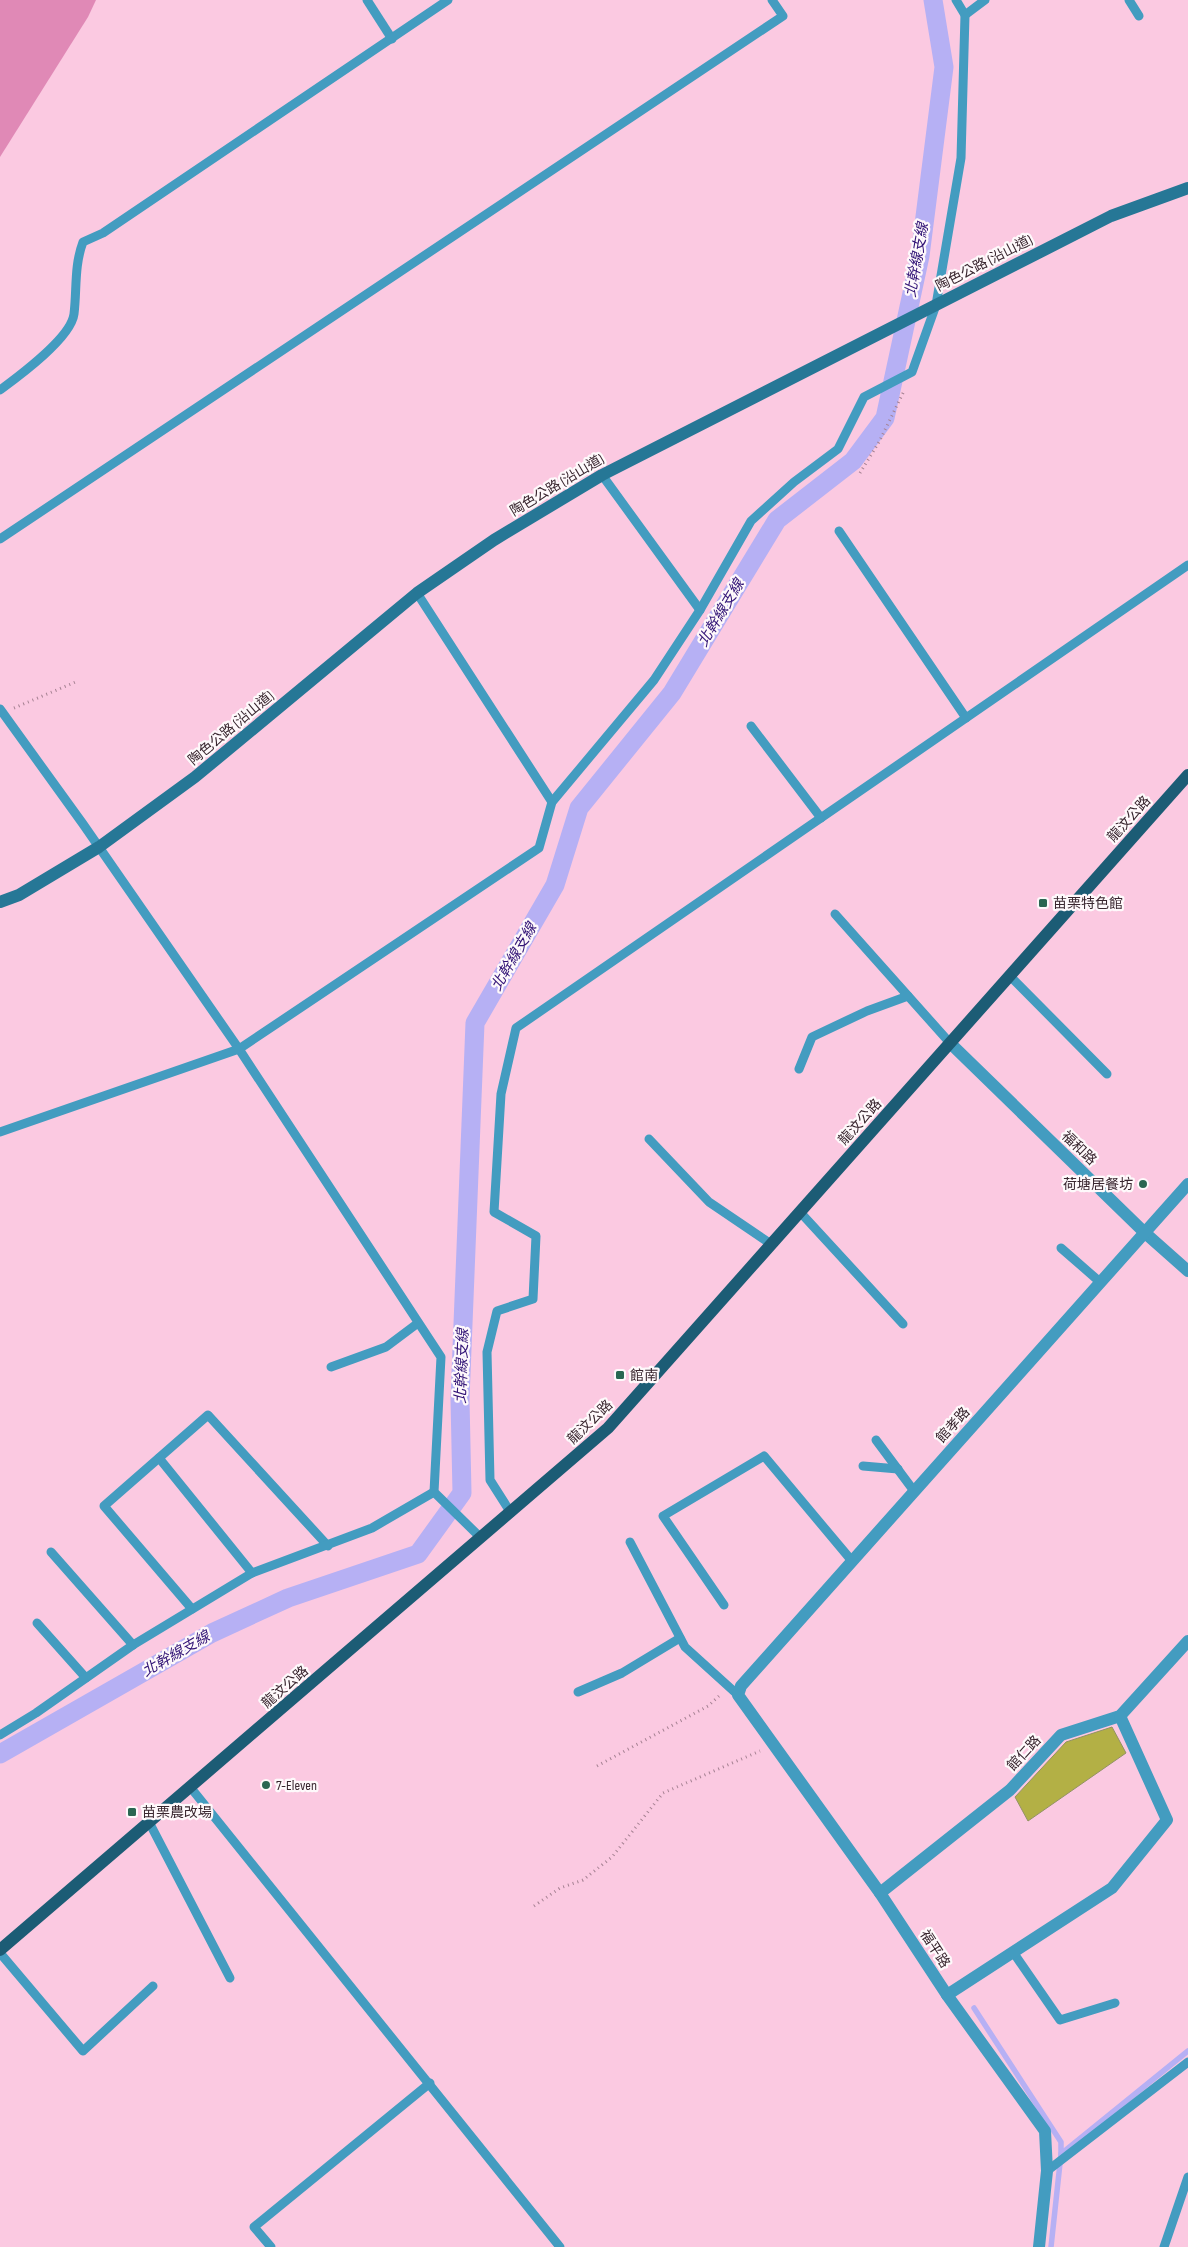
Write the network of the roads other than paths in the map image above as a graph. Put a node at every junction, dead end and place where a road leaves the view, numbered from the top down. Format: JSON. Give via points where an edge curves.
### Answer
{"nodes":[{"id":1,"x":367,"y":0,"type":"edge"},
{"id":2,"x":448,"y":0,"type":"edge"},
{"id":3,"x":772,"y":0,"type":"edge"},
{"id":4,"x":956,"y":0,"type":"edge"},
{"id":5,"x":985,"y":0,"type":"edge"},
{"id":6,"x":1129,"y":0,"type":"edge"},
{"id":7,"x":964,"y":14,"type":"junction"},
{"id":8,"x":1139,"y":16,"type":"dead end"},
{"id":9,"x":392,"y":39,"type":"junction"},
{"id":10,"x":1188,"y":188,"type":"edge"},
{"id":11,"x":936,"y":305,"type":"junction"},
{"id":12,"x":0,"y":390,"type":"edge"},
{"id":13,"x":602,"y":475,"type":"junction"},
{"id":14,"x":839,"y":531,"type":"dead end"},
{"id":15,"x":0,"y":539,"type":"edge"},
{"id":16,"x":1188,"y":565,"type":"edge"},
{"id":17,"x":418,"y":593,"type":"junction"},
{"id":18,"x":700,"y":610,"type":"junction"},
{"id":19,"x":1,"y":711,"type":"edge"},
{"id":20,"x":966,"y":718,"type":"junction"},
{"id":21,"x":751,"y":726,"type":"dead end"},
{"id":22,"x":1188,"y":775,"type":"edge"},
{"id":23,"x":552,"y":802,"type":"junction"},
{"id":24,"x":820,"y":818,"type":"junction"},
{"id":25,"x":99,"y":847,"type":"junction"},
{"id":26,"x":0,"y":902,"type":"edge"},
{"id":27,"x":835,"y":914,"type":"dead end"},
{"id":28,"x":1010,"y":976,"type":"junction"},
{"id":29,"x":908,"y":996,"type":"junction"},
{"id":30,"x":950,"y":1043,"type":"junction"},
{"id":31,"x":238,"y":1049,"type":"junction"},
{"id":32,"x":799,"y":1069,"type":"dead end"},
{"id":33,"x":1107,"y":1074,"type":"dead end"},
{"id":34,"x":0,"y":1132,"type":"edge"},
{"id":35,"x":649,"y":1139,"type":"dead end"},
{"id":36,"x":1188,"y":1184,"type":"edge"},
{"id":37,"x":800,"y":1212,"type":"junction"},
{"id":38,"x":1144,"y":1232,"type":"junction"},
{"id":39,"x":771,"y":1244,"type":"junction"},
{"id":40,"x":1061,"y":1248,"type":"dead end"},
{"id":41,"x":1188,"y":1271,"type":"edge"},
{"id":42,"x":1100,"y":1282,"type":"junction"},
{"id":43,"x":418,"y":1323,"type":"junction"},
{"id":44,"x":903,"y":1324,"type":"dead end"},
{"id":45,"x":331,"y":1367,"type":"dead end"},
{"id":46,"x":876,"y":1440,"type":"dead end"},
{"id":47,"x":159,"y":1458,"type":"junction"},
{"id":48,"x":862,"y":1466,"type":"dead end"},
{"id":49,"x":898,"y":1470,"type":"junction"},
{"id":50,"x":914,"y":1491,"type":"junction"},
{"id":51,"x":434,"y":1492,"type":"junction"},
{"id":52,"x":510,"y":1513,"type":"junction"},
{"id":53,"x":481,"y":1538,"type":"junction"},
{"id":54,"x":630,"y":1542,"type":"dead end"},
{"id":55,"x":328,"y":1546,"type":"junction"},
{"id":56,"x":51,"y":1552,"type":"dead end"},
{"id":57,"x":852,"y":1561,"type":"junction"},
{"id":58,"x":252,"y":1574,"type":"junction"},
{"id":59,"x":724,"y":1605,"type":"dead end"},
{"id":60,"x":192,"y":1610,"type":"junction"},
{"id":61,"x":37,"y":1623,"type":"dead end"},
{"id":62,"x":680,"y":1638,"type":"junction"},
{"id":63,"x":1188,"y":1641,"type":"edge"},
{"id":64,"x":133,"y":1645,"type":"junction"},
{"id":65,"x":86,"y":1678,"type":"junction"},
{"id":66,"x":736,"y":1690,"type":"junction"},
{"id":67,"x":578,"y":1692,"type":"dead end"},
{"id":68,"x":1120,"y":1716,"type":"junction"},
{"id":69,"x":0,"y":1735,"type":"edge"},
{"id":70,"x":191,"y":1788,"type":"junction"},
{"id":71,"x":149,"y":1822,"type":"junction"},
{"id":72,"x":880,"y":1893,"type":"junction"},
{"id":73,"x":0,"y":1952,"type":"edge"},
{"id":74,"x":1013,"y":1952,"type":"junction"},
{"id":75,"x":230,"y":1978,"type":"dead end"},
{"id":76,"x":153,"y":1986,"type":"dead end"},
{"id":77,"x":947,"y":1995,"type":"junction"},
{"id":78,"x":1116,"y":2003,"type":"dead end"},
{"id":79,"x":1188,"y":2062,"type":"edge"},
{"id":80,"x":430,"y":2083,"type":"junction"},
{"id":81,"x":1047,"y":2172,"type":"junction"},
{"id":82,"x":1188,"y":2177,"type":"edge"},
{"id":83,"x":271,"y":2247,"type":"edge"},
{"id":84,"x":560,"y":2247,"type":"edge"},
{"id":85,"x":1039,"y":2247,"type":"edge"},
{"id":86,"x":1164,"y":2247,"type":"edge"}],
"edges":[{"from":1,"to":9,"type":"lane"},
{"from":2,"to":9,"type":"lane"},
{"from":3,"to":15,"type":"lane","via":[[782,16]]},
{"from":4,"to":7,"type":"lane"},
{"from":5,"to":7,"type":"lane"},
{"from":6,"to":8,"type":"lane"},
{"from":7,"to":11,"type":"lane","via":[[961,158]]},
{"from":9,"to":12,"type":"lane","via":[[103,233],[83,242],[76,260],[74,317],[63,334],[32,366]]},
{"from":10,"to":11,"type":"main road","name":"陶色公路 (沿山道)","via":[[1111,216]]},
{"from":11,"to":13,"type":"main road","name":"陶色公路 (沿山道)"},
{"from":11,"to":18,"type":"lane","via":[[910,373],[864,397],[838,448],[751,521]]},
{"from":13,"to":17,"type":"main road","name":"陶色公路 (沿山道)","via":[[494,540]]},
{"from":13,"to":18,"type":"lane"},
{"from":14,"to":20,"type":"lane"},
{"from":16,"to":20,"type":"lane"},
{"from":17,"to":23,"type":"lane"},
{"from":17,"to":25,"type":"main road","name":"陶色公路 (沿山道)","via":[[195,777]]},
{"from":18,"to":23,"type":"lane","via":[[654,680]]},
{"from":19,"to":25,"type":"lane"},
{"from":20,"to":24,"type":"lane"},
{"from":21,"to":24,"type":"lane"},
{"from":22,"to":28,"type":"main road","name":"龍汶公路"},
{"from":23,"to":31,"type":"lane","via":[[539,848]]},
{"from":24,"to":52,"type":"lane","via":[[516,1028],[501,1094],[494,1212],[536,1236],[533,1298],[497,1312],[487,1352],[490,1480]]},
{"from":25,"to":26,"type":"main road","name":"陶色公路 (沿山道)","via":[[19,895]]},
{"from":25,"to":31,"type":"lane"},
{"from":27,"to":29,"type":"lane"},
{"from":28,"to":30,"type":"main road","name":"龍汶公路"},
{"from":28,"to":33,"type":"lane"},
{"from":29,"to":30,"type":"lane"},
{"from":29,"to":32,"type":"lane","via":[[867,1011],[812,1038]]},
{"from":30,"to":37,"type":"main road","name":"龍汶公路"},
{"from":30,"to":38,"type":"street","name":"福和路"},
{"from":31,"to":34,"type":"lane"},
{"from":31,"to":43,"type":"lane"},
{"from":35,"to":39,"type":"lane","via":[[709,1202]]},
{"from":36,"to":38,"type":"street","name":"館孝路"},
{"from":37,"to":39,"type":"main road","name":"龍汶公路"},
{"from":37,"to":44,"type":"lane"},
{"from":38,"to":41,"type":"street","name":"福和路"},
{"from":38,"to":42,"type":"street","name":"館孝路"},
{"from":39,"to":52,"type":"main road","name":"龍汶公路","via":[[608,1428]]},
{"from":40,"to":42,"type":"lane"},
{"from":42,"to":50,"type":"street","name":"館孝路"},
{"from":43,"to":45,"type":"lane","via":[[386,1347]]},
{"from":43,"to":51,"type":"lane","via":[[441,1357]]},
{"from":46,"to":49,"type":"lane"},
{"from":47,"to":55,"type":"lane","via":[[208,1415]]},
{"from":47,"to":58,"type":"lane"},
{"from":47,"to":60,"type":"lane","via":[[104,1506]]},
{"from":48,"to":49,"type":"lane"},
{"from":49,"to":50,"type":"lane"},
{"from":50,"to":57,"type":"street","name":"館孝路"},
{"from":51,"to":53,"type":"lane"},
{"from":51,"to":55,"type":"lane","via":[[372,1528]]},
{"from":52,"to":53,"type":"main road","name":"龍汶公路"},
{"from":53,"to":70,"type":"main road","name":"龍汶公路"},
{"from":54,"to":62,"type":"lane"},
{"from":55,"to":58,"type":"lane"},
{"from":56,"to":64,"type":"lane"},
{"from":57,"to":59,"type":"lane","via":[[764,1456],[663,1516]]},
{"from":57,"to":66,"type":"street","name":"館孝路"},
{"from":58,"to":60,"type":"lane"},
{"from":60,"to":64,"type":"lane"},
{"from":61,"to":65,"type":"lane"},
{"from":62,"to":66,"type":"lane","via":[[685,1647]]},
{"from":62,"to":67,"type":"lane","via":[[622,1673]]},
{"from":63,"to":68,"type":"street"},
{"from":64,"to":65,"type":"lane"},
{"from":65,"to":69,"type":"lane"},
{"from":66,"to":72,"type":"street","name":"福平路"},
{"from":68,"to":72,"type":"street","name":"館仁路","via":[[1061,1734],[1010,1790]]},
{"from":68,"to":74,"type":"street","via":[[1167,1820],[1112,1888]]},
{"from":70,"to":71,"type":"main road","name":"龍汶公路"},
{"from":70,"to":80,"type":"lane"},
{"from":71,"to":73,"type":"main road","name":"龍汶公路"},
{"from":71,"to":75,"type":"lane"},
{"from":72,"to":77,"type":"street","name":"福平路"},
{"from":73,"to":76,"type":"lane","via":[[83,2052]]},
{"from":74,"to":77,"type":"street"},
{"from":74,"to":78,"type":"lane","via":[[1060,2020]]},
{"from":77,"to":81,"type":"street","name":"福平路","via":[[1045,2131]]},
{"from":79,"to":81,"type":"lane"},
{"from":80,"to":83,"type":"lane","via":[[254,2227]]},
{"from":80,"to":84,"type":"lane"},
{"from":81,"to":85,"type":"street","name":"福平路"},
{"from":82,"to":86,"type":"lane"}]}
